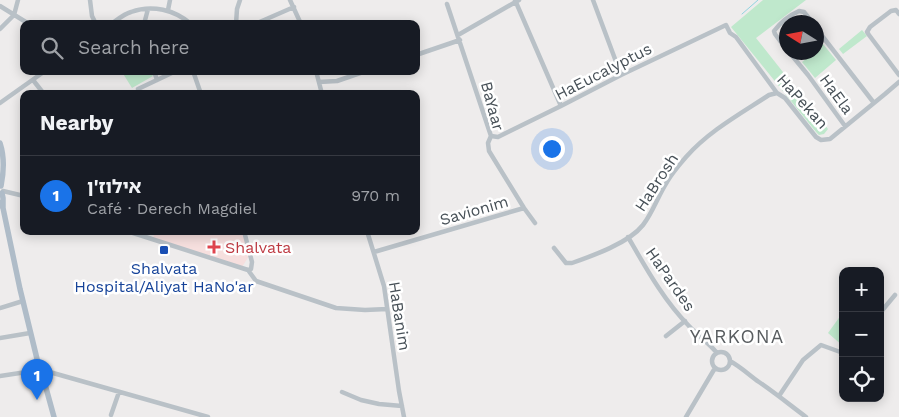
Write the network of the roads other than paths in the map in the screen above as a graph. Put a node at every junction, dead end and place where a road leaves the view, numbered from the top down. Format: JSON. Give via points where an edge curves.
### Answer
{"nodes":[{"id":1,"x":18,"y":0,"type":"edge"},
{"id":2,"x":90,"y":0,"type":"edge"},
{"id":3,"x":170,"y":0,"type":"edge"},
{"id":4,"x":240,"y":0,"type":"edge"},
{"id":5,"x":290,"y":0,"type":"edge"},
{"id":6,"x":593,"y":0,"type":"edge"},
{"id":7,"x":517,"y":1,"type":"edge"},
{"id":8,"x":448,"y":4,"type":"dead end"},
{"id":9,"x":0,"y":6,"type":"edge"},
{"id":10,"x":294,"y":7,"type":"junction"},
{"id":11,"x":148,"y":9,"type":"junction"},
{"id":12,"x":168,"y":10,"type":"junction"},
{"id":13,"x":899,"y":14,"type":"edge"},
{"id":14,"x":14,"y":15,"type":"junction"},
{"id":15,"x":792,"y":15,"type":"edge"},
{"id":16,"x":806,"y":15,"type":"edge"},
{"id":17,"x":22,"y":20,"type":"edge"},
{"id":18,"x":94,"y":20,"type":"edge"},
{"id":19,"x":117,"y":20,"type":"edge"},
{"id":20,"x":145,"y":20,"type":"edge"},
{"id":21,"x":186,"y":20,"type":"edge"},
{"id":22,"x":236,"y":20,"type":"edge"},
{"id":23,"x":265,"y":20,"type":"edge"},
{"id":24,"x":299,"y":20,"type":"edge"},
{"id":25,"x":726,"y":24,"type":"joint"},
{"id":26,"x":779,"y":26,"type":"edge"},
{"id":27,"x":0,"y":29,"type":"edge"},
{"id":28,"x":459,"y":38,"type":"junction"},
{"id":29,"x":824,"y":38,"type":"edge"},
{"id":30,"x":779,"y":39,"type":"edge"},
{"id":31,"x":420,"y":53,"type":"edge"},
{"id":32,"x":796,"y":60,"type":"edge"},
{"id":33,"x":40,"y":75,"type":"edge"},
{"id":34,"x":155,"y":75,"type":"edge"},
{"id":35,"x":168,"y":75,"type":"edge"},
{"id":36,"x":194,"y":75,"type":"edge"},
{"id":37,"x":317,"y":75,"type":"edge"},
{"id":38,"x":354,"y":75,"type":"edge"},
{"id":39,"x":621,"y":75,"type":"junction"},
{"id":40,"x":899,"y":75,"type":"edge"},
{"id":41,"x":34,"y":80,"type":"junction"},
{"id":42,"x":157,"y":80,"type":"junction"},
{"id":43,"x":319,"y":82,"type":"junction"},
{"id":44,"x":899,"y":82,"type":"edge"},
{"id":45,"x":138,"y":89,"type":"dead end"},
{"id":46,"x":41,"y":90,"type":"edge"},
{"id":47,"x":200,"y":90,"type":"edge"},
{"id":48,"x":321,"y":90,"type":"edge"},
{"id":49,"x":778,"y":93,"type":"junction"},
{"id":50,"x":0,"y":103,"type":"edge"},
{"id":51,"x":874,"y":103,"type":"junction"},
{"id":52,"x":561,"y":106,"type":"junction"},
{"id":53,"x":845,"y":126,"type":"junction"},
{"id":54,"x":491,"y":136,"type":"junction"},
{"id":55,"x":0,"y":143,"type":"edge"},
{"id":56,"x":0,"y":158,"type":"edge"},
{"id":57,"x":0,"y":167,"type":"edge"},
{"id":58,"x":1,"y":190,"type":"edge"},
{"id":59,"x":20,"y":195,"type":"edge"},
{"id":60,"x":1,"y":205,"type":"edge"},
{"id":61,"x":524,"y":208,"type":"junction"},
{"id":62,"x":535,"y":223,"type":"dead end"},
{"id":63,"x":139,"y":235,"type":"edge"},
{"id":64,"x":245,"y":235,"type":"edge"},
{"id":65,"x":368,"y":235,"type":"edge"},
{"id":66,"x":628,"y":237,"type":"junction"},
{"id":67,"x":554,"y":248,"type":"dead end"},
{"id":68,"x":374,"y":252,"type":"junction"},
{"id":69,"x":248,"y":270,"type":"junction"},
{"id":70,"x":895,"y":296,"type":"dead end"},
{"id":71,"x":23,"y":301,"type":"junction"},
{"id":72,"x":0,"y":308,"type":"edge"},
{"id":73,"x":884,"y":308,"type":"edge"},
{"id":74,"x":387,"y":309,"type":"junction"},
{"id":75,"x":685,"y":321,"type":"junction"},
{"id":76,"x":30,"y":333,"type":"junction"},
{"id":77,"x":666,"y":336,"type":"dead end"},
{"id":78,"x":0,"y":338,"type":"edge"},
{"id":79,"x":839,"y":352,"type":"edge"},
{"id":80,"x":717,"y":353,"type":"junction"},
{"id":81,"x":730,"y":361,"type":"junction"},
{"id":82,"x":38,"y":363,"type":"junction"},
{"id":83,"x":716,"y":368,"type":"junction"},
{"id":84,"x":33,"y":371,"type":"junction"},
{"id":85,"x":44,"y":374,"type":"junction"},
{"id":86,"x":0,"y":376,"type":"edge"},
{"id":87,"x":119,"y":392,"type":"junction"},
{"id":88,"x":342,"y":392,"type":"dead end"},
{"id":89,"x":779,"y":396,"type":"junction"},
{"id":90,"x":402,"y":406,"type":"junction"},
{"id":91,"x":111,"y":415,"type":"dead end"},
{"id":92,"x":54,"y":417,"type":"edge"},
{"id":93,"x":208,"y":417,"type":"edge"},
{"id":94,"x":404,"y":417,"type":"edge"},
{"id":95,"x":686,"y":417,"type":"edge"},
{"id":96,"x":806,"y":417,"type":"edge"}],
"edges":[{"from":1,"to":14,"type":"street"},
{"from":2,"to":18,"type":"street"},
{"from":3,"to":12,"type":"street"},
{"from":4,"to":22,"type":"street"},
{"from":5,"to":10,"type":"street"},
{"from":6,"to":39,"type":"street"},
{"from":7,"to":28,"type":"street"},
{"from":7,"to":52,"type":"street"},
{"from":8,"to":28,"type":"street","name":"BaYaar"},
{"from":9,"to":14,"type":"street"},
{"from":10,"to":23,"type":"street"},
{"from":10,"to":24,"type":"street"},
{"from":11,"to":12,"type":"street"},
{"from":11,"to":19,"type":"street","via":[[131,12]]},
{"from":11,"to":20,"type":"street"},
{"from":12,"to":21,"type":"street"},
{"from":13,"to":40,"type":"street","via":[[891,10],[867,32]]},
{"from":14,"to":17,"type":"street"},
{"from":14,"to":27,"type":"street"},
{"from":15,"to":16,"type":"street","via":[[799,11]]},
{"from":25,"to":39,"type":"street","name":"HaEucalyptus"},
{"from":25,"to":49,"type":"street","name":"HaPekan"},
{"from":26,"to":30,"type":"street","via":[[774,31]]},
{"from":28,"to":31,"type":"street"},
{"from":28,"to":54,"type":"street","name":"BaYaar"},
{"from":29,"to":51,"type":"street"},
{"from":32,"to":53,"type":"street","name":"HaEla"},
{"from":33,"to":41,"type":"street"},
{"from":34,"to":42,"type":"street"},
{"from":35,"to":42,"type":"street"},
{"from":36,"to":47,"type":"street"},
{"from":37,"to":43,"type":"street"},
{"from":38,"to":43,"type":"street","via":[[337,81]]},
{"from":39,"to":52,"type":"street","name":"HaEucalyptus"},
{"from":41,"to":46,"type":"street"},
{"from":41,"to":50,"type":"street"},
{"from":42,"to":45,"type":"street"},
{"from":43,"to":48,"type":"street"},
{"from":44,"to":51,"type":"street","name":"HaPekan"},
{"from":49,"to":53,"type":"street","name":"HaPekan","via":[[818,139],[830,139]]},
{"from":49,"to":66,"type":"street","name":"HaBrosh","via":[[769,95],[697,145],[667,181],[642,227]]},
{"from":51,"to":53,"type":"street","name":"HaPekan"},
{"from":52,"to":54,"type":"street","name":"HaEucalyptus","via":[[498,137]]},
{"from":54,"to":61,"type":"street","name":"BaYaar","via":[[489,151]]},
{"from":55,"to":58,"type":"main road","via":[[4,159]]},
{"from":56,"to":57,"type":"main road"},
{"from":58,"to":59,"type":"street"},
{"from":58,"to":60,"type":"main road"},
{"from":60,"to":71,"type":"main road"},
{"from":61,"to":62,"type":"street","name":"BaYaar"},
{"from":61,"to":68,"type":"street","name":"Savionim"},
{"from":63,"to":69,"type":"street"},
{"from":64,"to":69,"type":"street","via":[[252,262]]},
{"from":65,"to":68,"type":"street","name":"HaBanim"},
{"from":66,"to":67,"type":"street","name":"HaBrosh","via":[[572,263],[566,263]]},
{"from":66,"to":75,"type":"street","name":"HaPardes","via":[[652,277]]},
{"from":68,"to":74,"type":"street","name":"HaBanim"},
{"from":69,"to":74,"type":"street","via":[[256,281],[336,308]]},
{"from":70,"to":73,"type":"street"},
{"from":71,"to":72,"type":"street"},
{"from":71,"to":76,"type":"main road"},
{"from":74,"to":90,"type":"street","name":"HaBanim"},
{"from":75,"to":77,"type":"street"},
{"from":75,"to":80,"type":"street","name":"HaPardes"},
{"from":76,"to":78,"type":"street"},
{"from":76,"to":82,"type":"main road"},
{"from":79,"to":89,"type":"street","via":[[821,345],[803,360]]},
{"from":80,"to":81,"type":"street","via":[[725,353]]},
{"from":80,"to":83,"type":"street","via":[[712,360]]},
{"from":81,"to":83,"type":"street","via":[[724,370]]},
{"from":81,"to":89,"type":"street"},
{"from":82,"to":84,"type":"main road","via":[[33,366]]},
{"from":82,"to":85,"type":"main road","via":[[43,364]]},
{"from":83,"to":95,"type":"street"},
{"from":84,"to":85,"type":"main road","via":[[36,377]]},
{"from":84,"to":86,"type":"street"},
{"from":85,"to":87,"type":"street"},
{"from":85,"to":92,"type":"main road"},
{"from":87,"to":91,"type":"street"},
{"from":87,"to":93,"type":"street"},
{"from":88,"to":90,"type":"street","via":[[361,400]]},
{"from":89,"to":96,"type":"street"},
{"from":90,"to":94,"type":"street","name":"HaBanim"}]}
